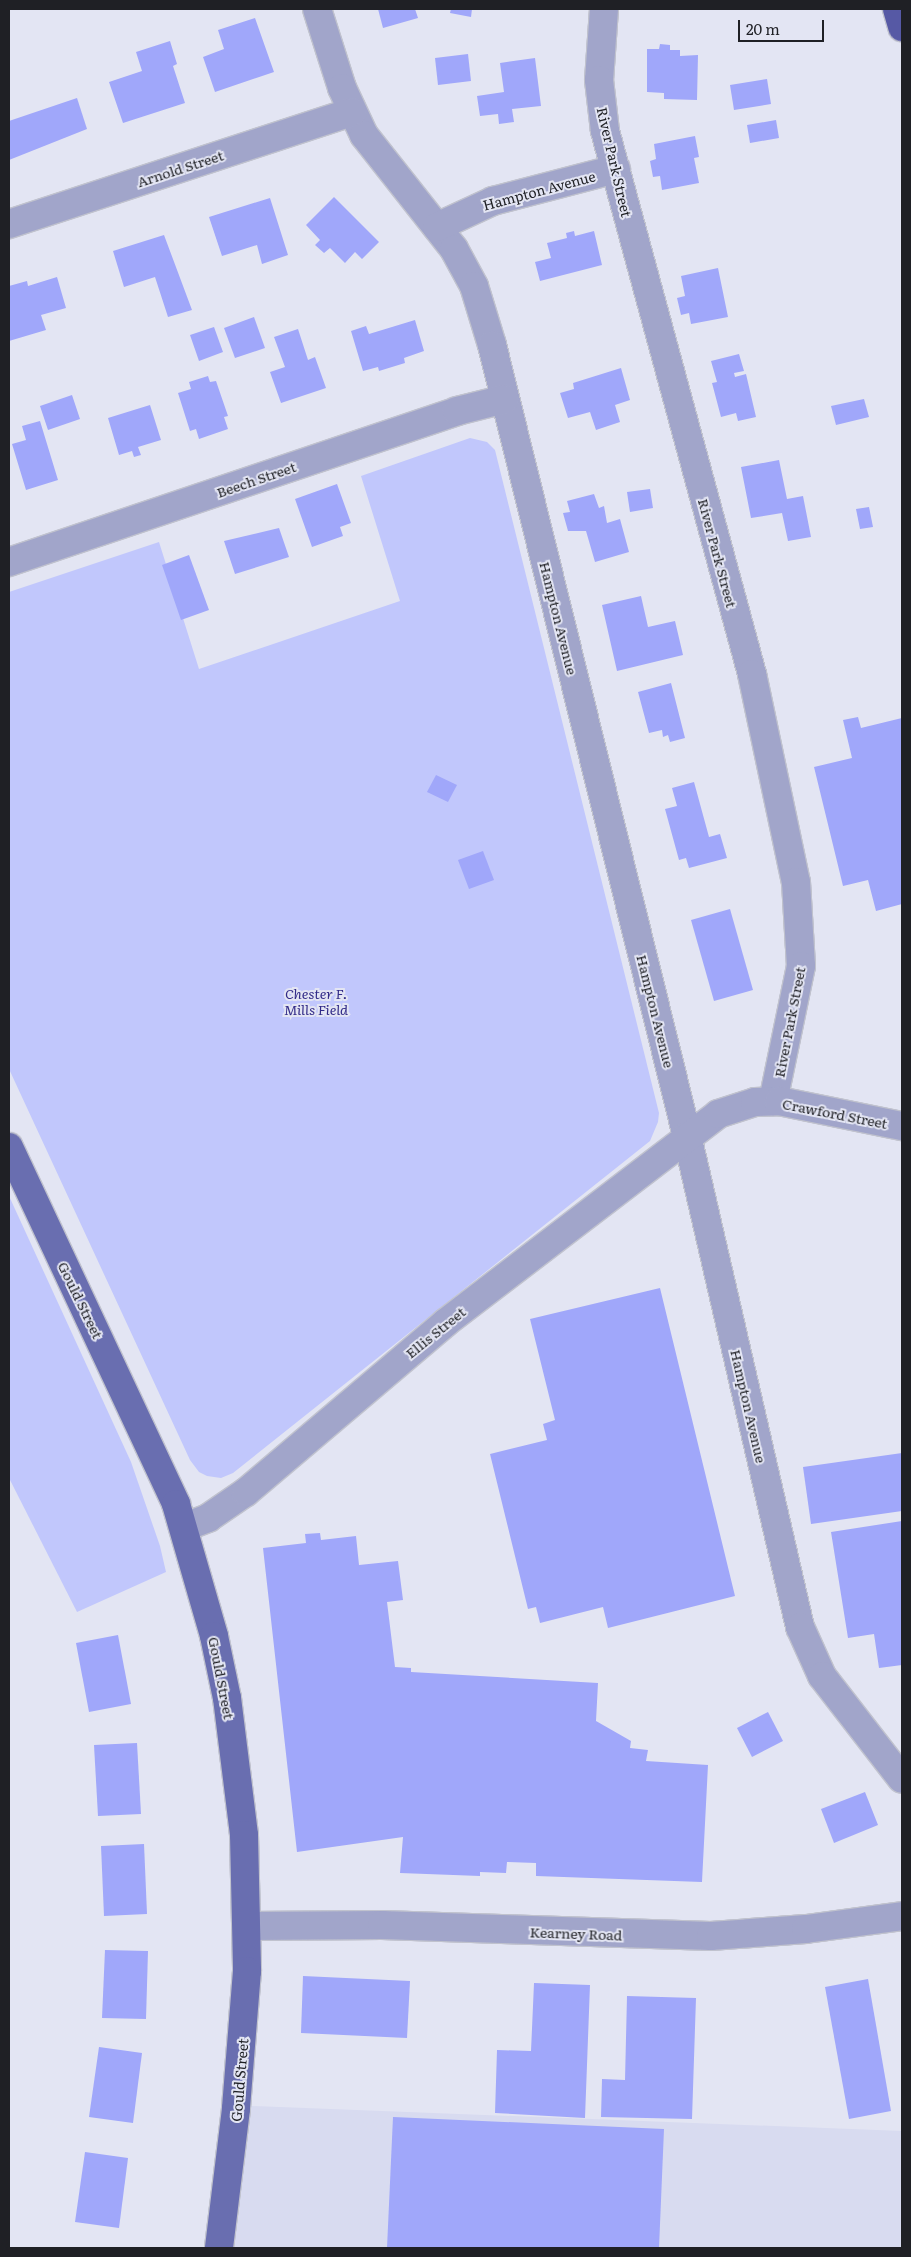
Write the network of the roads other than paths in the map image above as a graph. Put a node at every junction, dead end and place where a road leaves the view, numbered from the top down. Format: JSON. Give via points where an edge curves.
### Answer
{"nodes":[{"id":1,"x":317,"y":9,"type":"edge"},
{"id":2,"x":604,"y":9,"type":"edge"},
{"id":3,"x":897,"y":9,"type":"edge"},
{"id":4,"x":902,"y":27,"type":"edge"},
{"id":5,"x":352,"y":112,"type":"junction"},
{"id":6,"x":616,"y":169,"type":"junction"},
{"id":7,"x":9,"y":224,"type":"edge"},
{"id":8,"x":437,"y":228,"type":"junction"},
{"id":9,"x":504,"y":399,"type":"junction"},
{"id":10,"x":9,"y":562,"type":"edge"},
{"id":11,"x":773,"y":1101,"type":"junction"},
{"id":12,"x":902,"y":1126,"type":"edge"},
{"id":13,"x":687,"y":1136,"type":"junction"},
{"id":14,"x":9,"y":1147,"type":"edge"},
{"id":15,"x":185,"y":1527,"type":"junction"},
{"id":16,"x":902,"y":1780,"type":"edge"},
{"id":17,"x":902,"y":1916,"type":"edge"},
{"id":18,"x":248,"y":1926,"type":"junction"},
{"id":19,"x":218,"y":2248,"type":"edge"}],
"edges":[{"from":1,"to":5,"type":"street","name":"Hampton Avenue"},
{"from":2,"to":6,"type":"street","name":"River Park Street","via":[[600,97]]},
{"from":3,"to":4,"type":"highway"},
{"from":5,"to":7,"type":"street","name":"Arnold Street"},
{"from":5,"to":8,"type":"street","name":"Hampton Avenue","via":[[378,155]]},
{"from":6,"to":8,"type":"street","name":"Hampton Avenue","via":[[493,201]]},
{"from":6,"to":11,"type":"street","name":"River Park Street","via":[[752,674],[796,882],[801,966]]},
{"from":8,"to":9,"type":"street","name":"Hampton Avenue","via":[[454,250],[474,286]]},
{"from":9,"to":10,"type":"street","name":"Beech Street","via":[[457,411]]},
{"from":9,"to":13,"type":"street","name":"Hampton Avenue"},
{"from":11,"to":12,"type":"street","name":"Crawford Street"},
{"from":11,"to":13,"type":"street","name":"Crawford Street","via":[[733,1108],[705,1121]]},
{"from":13,"to":15,"type":"street","name":"Ellis Street","via":[[445,1323],[246,1492],[208,1518]]},
{"from":13,"to":16,"type":"street","name":"Hampton Avenue","via":[[805,1644],[822,1676]]},
{"from":14,"to":15,"type":"main road","name":"Gould Street"},
{"from":15,"to":18,"type":"main road","name":"Gould Street","via":[[229,1706],[243,1818]]},
{"from":17,"to":18,"type":"street","name":"Kearney Road","via":[[806,1929],[703,1936],[382,1925]]},
{"from":18,"to":19,"type":"main road","name":"Gould Street","via":[[245,2012],[236,2109]]}]}
